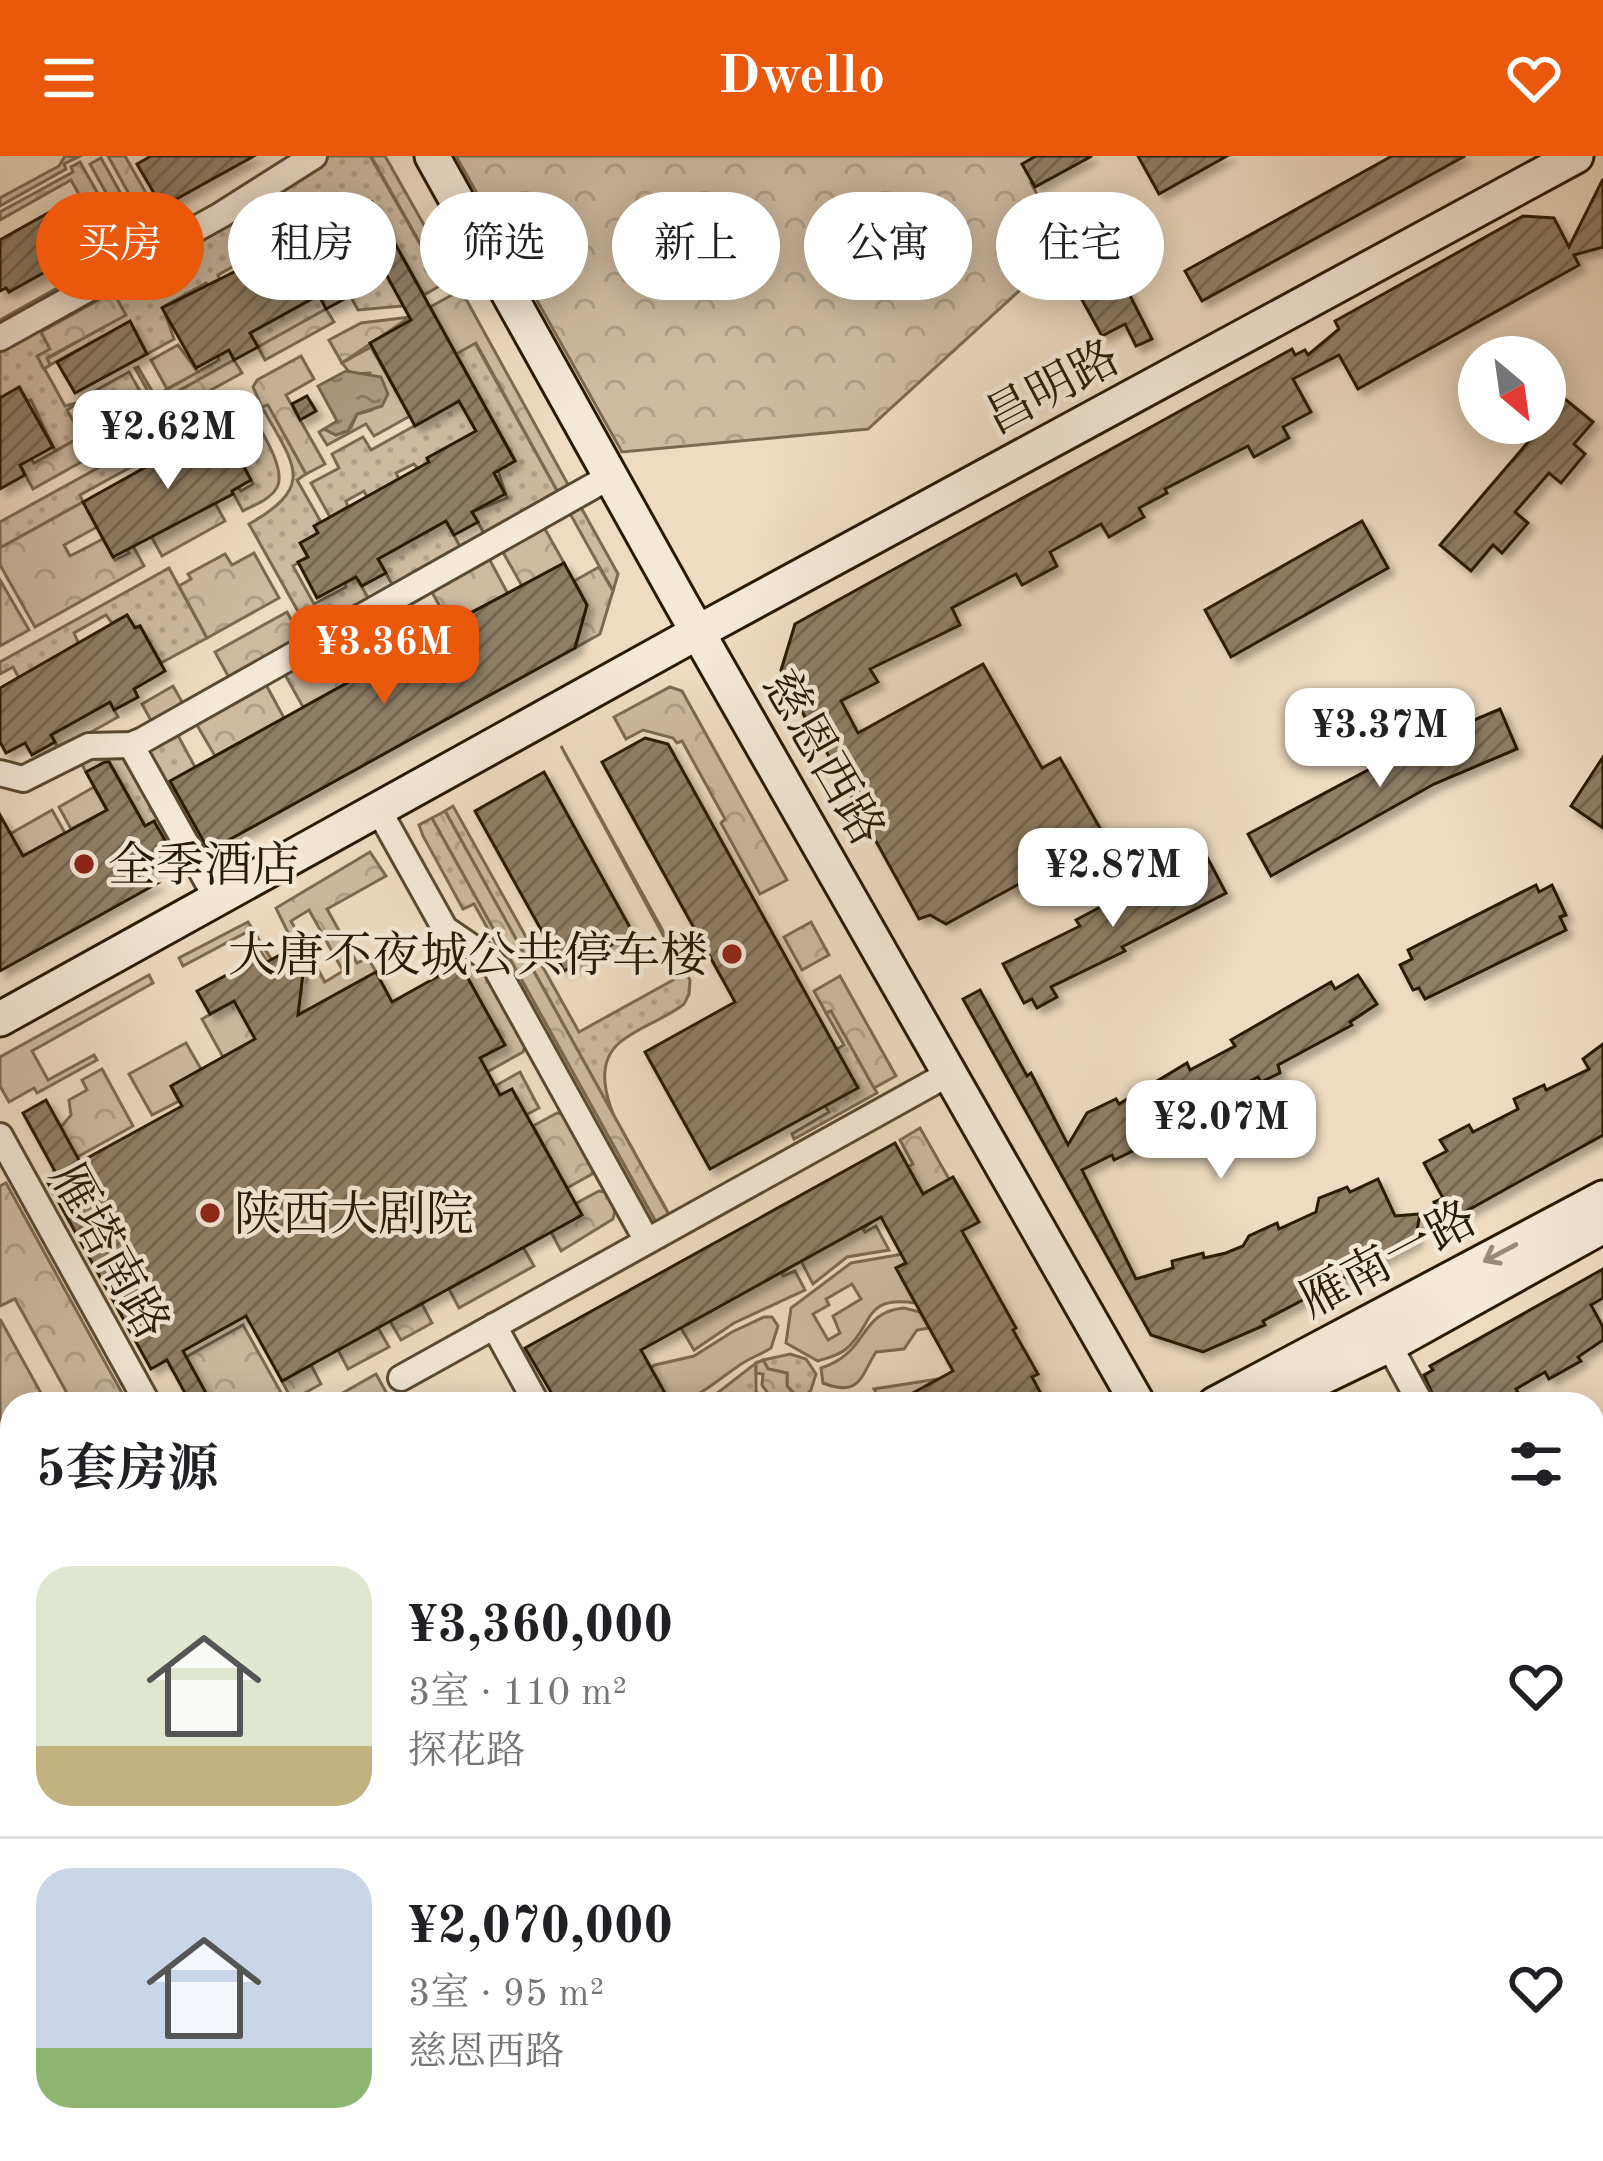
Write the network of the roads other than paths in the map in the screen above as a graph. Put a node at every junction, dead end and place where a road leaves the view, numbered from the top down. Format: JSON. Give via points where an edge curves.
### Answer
{"nodes":[{"id":1,"x":314,"y":156,"type":"edge"},
{"id":2,"x":432,"y":156,"type":"edge"},
{"id":3,"x":1576,"y":156,"type":"edge"},
{"id":4,"x":0,"y":338,"type":"edge"},
{"id":5,"x":610,"y":476,"type":"junction"},
{"id":6,"x":698,"y":632,"type":"junction"},
{"id":7,"x":131,"y":745,"type":"junction"},
{"id":8,"x":0,"y":773,"type":"edge"},
{"id":9,"x":378,"y":809,"type":"junction"},
{"id":10,"x":217,"y":898,"type":"junction"},
{"id":11,"x":0,"y":1019,"type":"edge"},
{"id":12,"x":950,"y":1073,"type":"junction"},
{"id":13,"x":0,"y":1136,"type":"edge"},
{"id":14,"x":1603,"y":1198,"type":"edge"},
{"id":15,"x":1603,"y":1226,"type":"edge"},
{"id":16,"x":647,"y":1241,"type":"junction"},
{"id":17,"x":494,"y":1326,"type":"junction"},
{"id":18,"x":1389,"y":1345,"type":"junction"},
{"id":19,"x":401,"y":1378,"type":"dead end"},
{"id":20,"x":141,"y":1392,"type":"edge"},
{"id":21,"x":530,"y":1392,"type":"edge"},
{"id":22,"x":1131,"y":1392,"type":"edge"},
{"id":23,"x":1238,"y":1392,"type":"edge"},
{"id":24,"x":1292,"y":1392,"type":"edge"},
{"id":25,"x":1414,"y":1392,"type":"edge"}],
"edges":[{"from":1,"to":4,"type":"street"},
{"from":2,"to":5,"type":"street","name":"慈恩西路"},
{"from":3,"to":6,"type":"street","name":"昌明路"},
{"from":5,"to":6,"type":"street","name":"慈恩西路"},
{"from":5,"to":7,"type":"street"},
{"from":6,"to":9,"type":"street","name":"昌明路"},
{"from":6,"to":12,"type":"street","name":"慈恩西路"},
{"from":7,"to":8,"type":"street","via":[[92,745],[22,779]]},
{"from":7,"to":10,"type":"street"},
{"from":9,"to":10,"type":"street","name":"昌明路"},
{"from":9,"to":16,"type":"street","via":[[445,928],[492,961]]},
{"from":10,"to":11,"type":"street","name":"昌明路"},
{"from":12,"to":16,"type":"street"},
{"from":12,"to":22,"type":"street","name":"慈恩西路"},
{"from":13,"to":20,"type":"street","name":"雁塔南路"},
{"from":14,"to":23,"type":"street","name":"雁南一路","one_way":true},
{"from":15,"to":18,"type":"street","name":"雁南一路"},
{"from":16,"to":17,"type":"street"},
{"from":17,"to":19,"type":"street"},
{"from":17,"to":21,"type":"street"},
{"from":18,"to":24,"type":"street","name":"雁南一路"},
{"from":18,"to":25,"type":"street"}]}
